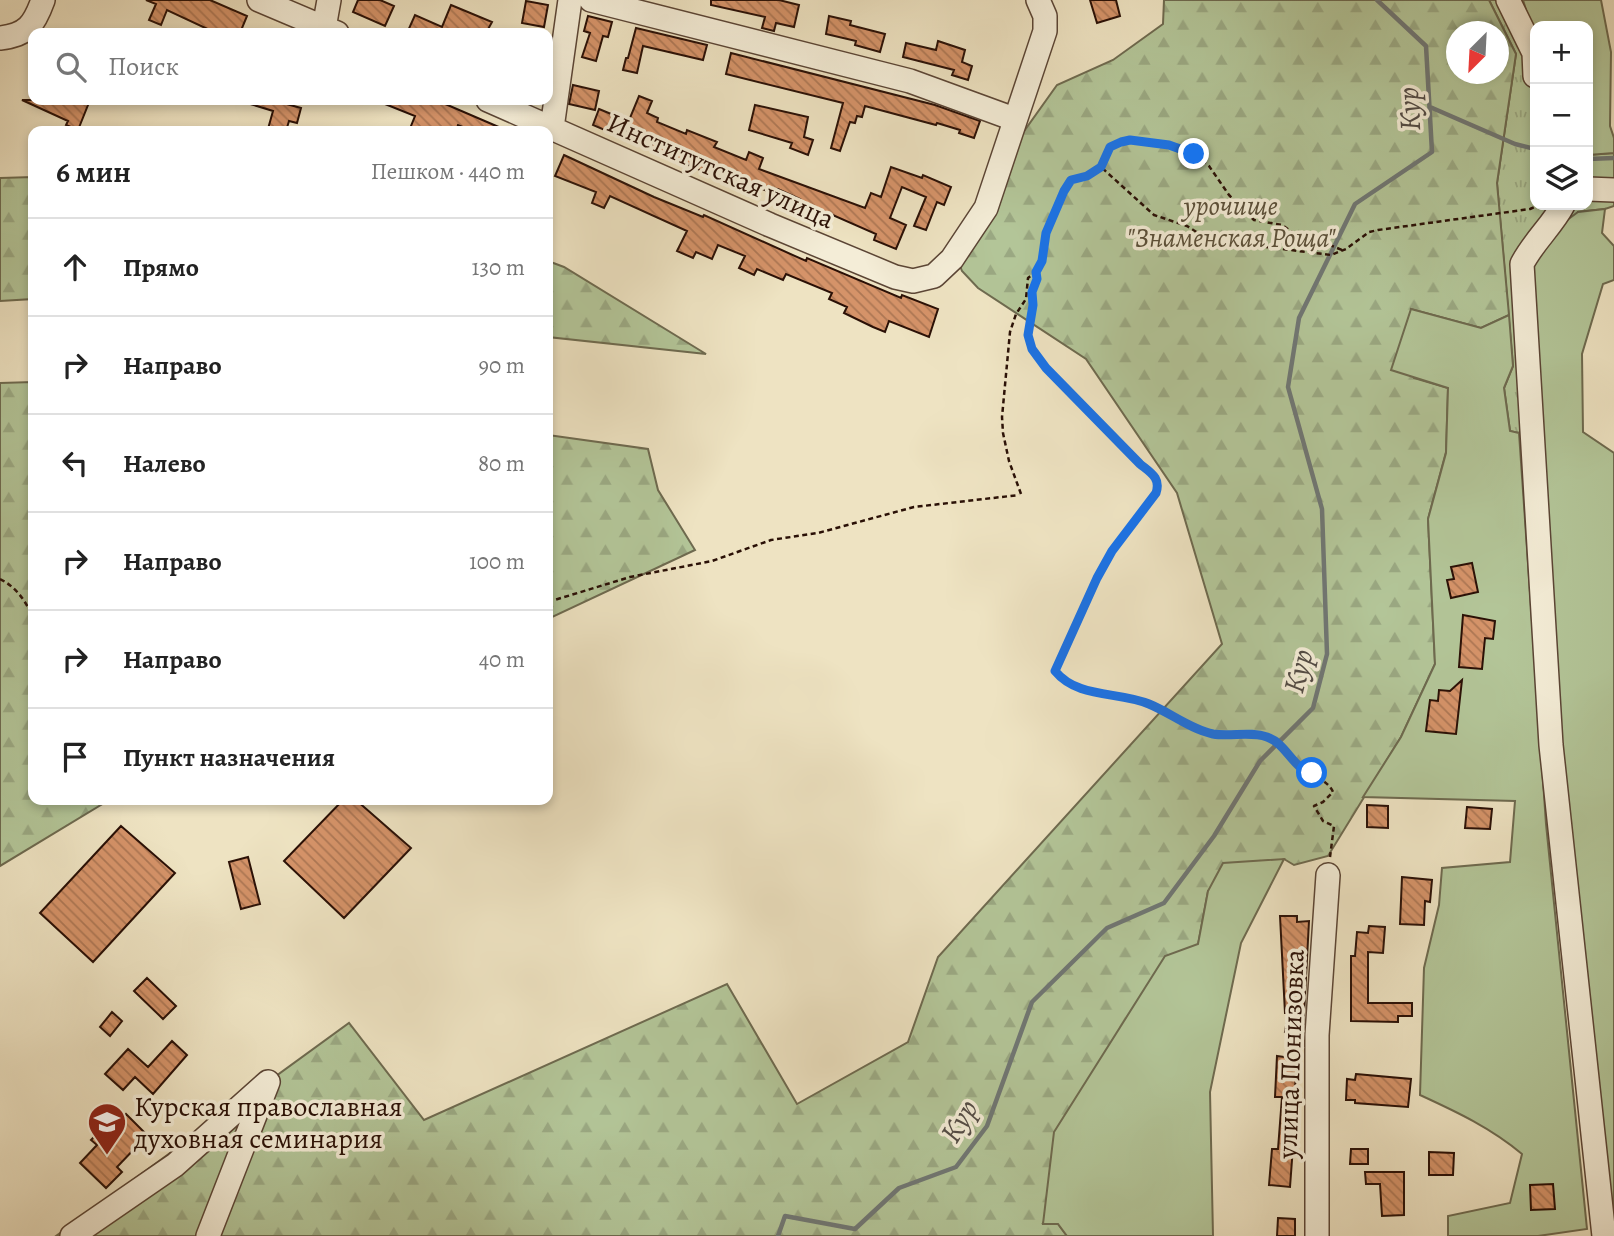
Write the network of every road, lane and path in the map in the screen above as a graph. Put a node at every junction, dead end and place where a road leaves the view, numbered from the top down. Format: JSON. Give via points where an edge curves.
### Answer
{"nodes":[{"id":1,"x":43,"y":0,"type":"edge"},
{"id":2,"x":259,"y":0,"type":"edge"},
{"id":3,"x":329,"y":0,"type":"edge"},
{"id":4,"x":570,"y":0,"type":"edge"},
{"id":5,"x":591,"y":0,"type":"edge"},
{"id":6,"x":1038,"y":0,"type":"edge"},
{"id":7,"x":1508,"y":0,"type":"edge"},
{"id":8,"x":28,"y":28,"type":"edge"},
{"id":9,"x":28,"y":28,"type":"edge"},
{"id":10,"x":323,"y":28,"type":"edge"},
{"id":11,"x":330,"y":28,"type":"edge"},
{"id":12,"x":0,"y":38,"type":"edge"},
{"id":13,"x":1530,"y":45,"type":"edge"},
{"id":14,"x":499,"y":105,"type":"edge"},
{"id":15,"x":1014,"y":119,"type":"junction"},
{"id":16,"x":547,"y":126,"type":"edge"},
{"id":17,"x":552,"y":126,"type":"edge"},
{"id":18,"x":553,"y":128,"type":"edge"},
{"id":19,"x":1101,"y":167,"type":"junction"},
{"id":20,"x":1593,"y":189,"type":"edge"},
{"id":21,"x":1614,"y":190,"type":"edge"},
{"id":22,"x":1530,"y":209,"type":"edge"},
{"id":23,"x":1560,"y":210,"type":"edge"},
{"id":24,"x":1342,"y":250,"type":"junction"},
{"id":25,"x":1036,"y":272,"type":"junction"},
{"id":26,"x":0,"y":579,"type":"edge"},
{"id":27,"x":553,"y":600,"type":"edge"},
{"id":28,"x":28,"y":604,"type":"edge"},
{"id":29,"x":1328,"y":875,"type":"joint"},
{"id":30,"x":72,"y":1236,"type":"edge"},
{"id":31,"x":208,"y":1236,"type":"edge"},
{"id":32,"x":1317,"y":1236,"type":"edge"},
{"id":33,"x":1604,"y":1236,"type":"edge"}],
"edges":[{"from":1,"to":8,"type":"street"},
{"from":2,"to":10,"type":"street"},
{"from":3,"to":11,"type":"street"},
{"from":4,"to":17,"type":"street"},
{"from":5,"to":15,"type":"street","via":[[910,81]]},
{"from":6,"to":15,"type":"street","via":[[1045,31]]},
{"from":7,"to":13,"type":"street"},
{"from":9,"to":12,"type":"street"},
{"from":14,"to":16,"type":"street","name":"Институтская улица"},
{"from":15,"to":18,"type":"street","name":"Институтская улица","via":[[986,208],[952,259],[934,275],[913,281],[770,225]]},
{"from":19,"to":24,"type":"path","via":[[1154,215],[1198,233],[1331,255]]},
{"from":19,"to":24,"type":"path","via":[[1110,147],[1130,140],[1186,150],[1209,166],[1254,220],[1282,225],[1306,242],[1320,241]]},
{"from":19,"to":25,"type":"path","via":[[1071,180],[1064,191]]},
{"from":20,"to":21,"type":"street"},
{"from":22,"to":24,"type":"path","via":[[1369,232]]},
{"from":23,"to":33,"type":"street","via":[[1522,264],[1551,745]]},
{"from":25,"to":27,"type":"path","via":[[1028,278],[1026,299],[1010,332],[1002,417],[1020,495],[914,507],[818,533],[771,540],[712,561],[630,577]]},
{"from":25,"to":29,"type":"path","via":[[1028,335],[1032,349],[1156,477],[1158,486],[1112,551],[1055,671],[1073,686],[1149,704],[1210,733],[1256,734],[1278,743],[1300,768],[1333,792],[1314,806],[1323,821],[1334,825]]},
{"from":26,"to":28,"type":"path","via":[[12,585]]},
{"from":29,"to":32,"type":"street","name":"улица Понизовка","via":[[1317,1035]]},
{"from":30,"to":31,"type":"street","via":[[175,1165],[268,1083]]}]}
